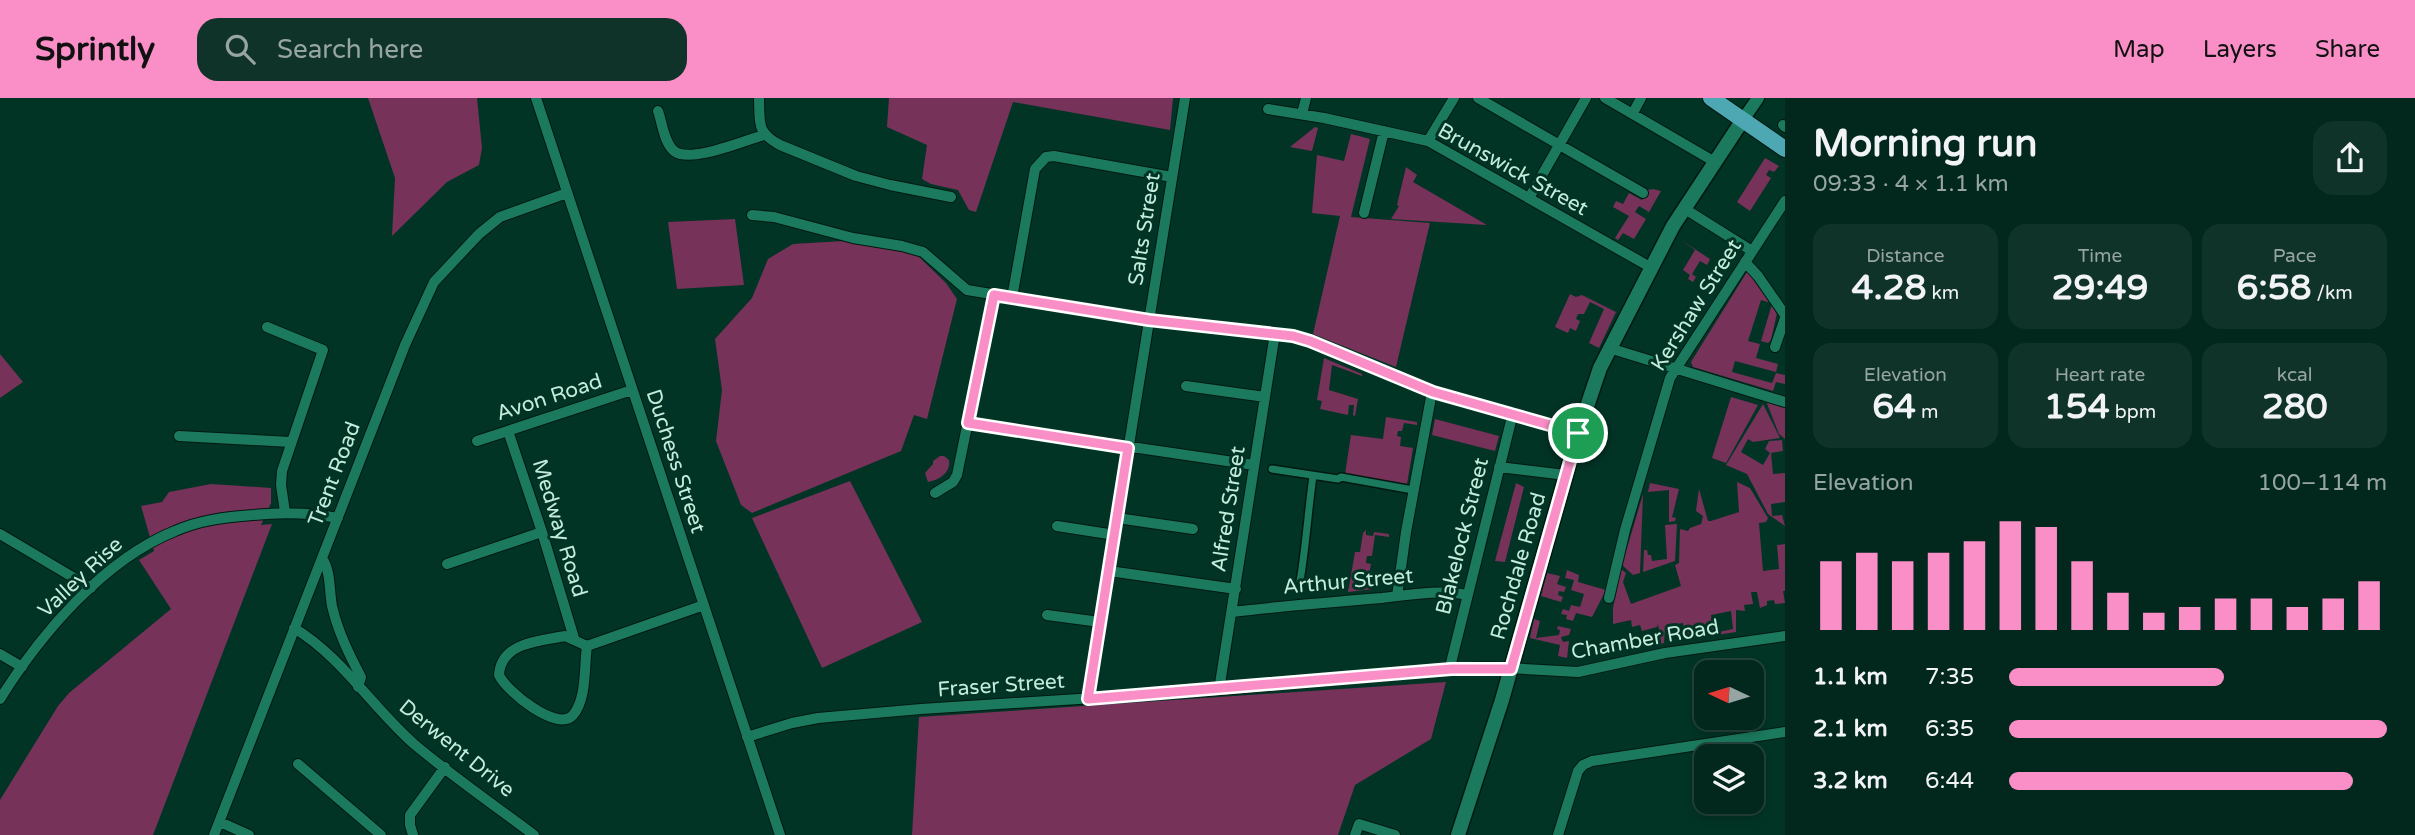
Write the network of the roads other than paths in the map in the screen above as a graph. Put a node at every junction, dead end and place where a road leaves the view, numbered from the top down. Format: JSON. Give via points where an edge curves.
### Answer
{"nodes":[{"id":1,"x":536,"y":98,"type":"edge"},
{"id":2,"x":759,"y":98,"type":"edge"},
{"id":3,"x":1185,"y":98,"type":"edge"},
{"id":4,"x":1306,"y":98,"type":"edge"},
{"id":5,"x":1454,"y":98,"type":"edge"},
{"id":6,"x":1478,"y":98,"type":"edge"},
{"id":7,"x":1586,"y":98,"type":"edge"},
{"id":8,"x":1605,"y":98,"type":"edge"},
{"id":9,"x":1641,"y":98,"type":"edge"},
{"id":10,"x":1711,"y":98,"type":"edge"},
{"id":11,"x":1758,"y":98,"type":"edge"},
{"id":12,"x":1268,"y":109,"type":"dead end"},
{"id":13,"x":658,"y":111,"type":"dead end"},
{"id":14,"x":1633,"y":113,"type":"junction"},
{"id":15,"x":1302,"y":114,"type":"junction"},
{"id":16,"x":1742,"y":121,"type":"junction"},
{"id":17,"x":1384,"y":131,"type":"junction"},
{"id":18,"x":764,"y":135,"type":"junction"},
{"id":19,"x":1428,"y":141,"type":"junction"},
{"id":20,"x":1560,"y":145,"type":"junction"},
{"id":21,"x":1785,"y":149,"type":"edge"},
{"id":22,"x":1715,"y":162,"type":"junction"},
{"id":23,"x":1172,"y":177,"type":"junction"},
{"id":24,"x":566,"y":192,"type":"junction"},
{"id":25,"x":1643,"y":193,"type":"dead end"},
{"id":26,"x":951,"y":197,"type":"dead end"},
{"id":27,"x":1529,"y":198,"type":"junction"},
{"id":28,"x":1785,"y":201,"type":"edge"},
{"id":29,"x":1685,"y":209,"type":"junction"},
{"id":30,"x":1364,"y":214,"type":"dead end"},
{"id":31,"x":752,"y":215,"type":"dead end"},
{"id":32,"x":1752,"y":251,"type":"junction"},
{"id":33,"x":1745,"y":262,"type":"junction"},
{"id":34,"x":1650,"y":267,"type":"junction"},
{"id":35,"x":994,"y":295,"type":"junction"},
{"id":36,"x":1012,"y":298,"type":"junction"},
{"id":37,"x":1785,"y":316,"type":"edge"},
{"id":38,"x":1149,"y":320,"type":"junction"},
{"id":39,"x":267,"y":327,"type":"dead end"},
{"id":40,"x":1275,"y":333,"type":"junction"},
{"id":41,"x":1775,"y":347,"type":"dead end"},
{"id":42,"x":1609,"y":348,"type":"junction"},
{"id":43,"x":1677,"y":369,"type":"junction"},
{"id":44,"x":1186,"y":386,"type":"dead end"},
{"id":45,"x":632,"y":390,"type":"junction"},
{"id":46,"x":1433,"y":392,"type":"junction"},
{"id":47,"x":1265,"y":397,"type":"junction"},
{"id":48,"x":1785,"y":402,"type":"edge"},
{"id":49,"x":1513,"y":413,"type":"junction"},
{"id":50,"x":968,"y":423,"type":"junction"},
{"id":51,"x":508,"y":431,"type":"junction"},
{"id":52,"x":1578,"y":433,"type":"junction"},
{"id":53,"x":179,"y":436,"type":"dead end"},
{"id":54,"x":477,"y":441,"type":"dead end"},
{"id":55,"x":291,"y":442,"type":"junction"},
{"id":56,"x":1128,"y":448,"type":"junction"},
{"id":57,"x":1254,"y":465,"type":"junction"},
{"id":58,"x":1499,"y":467,"type":"junction"},
{"id":59,"x":1272,"y":469,"type":"dead end"},
{"id":60,"x":1566,"y":475,"type":"junction"},
{"id":61,"x":1314,"y":476,"type":"junction"},
{"id":62,"x":1413,"y":490,"type":"junction"},
{"id":63,"x":935,"y":493,"type":"dead end"},
{"id":64,"x":285,"y":512,"type":"junction"},
{"id":65,"x":338,"y":518,"type":"junction"},
{"id":66,"x":1117,"y":518,"type":"junction"},
{"id":67,"x":1057,"y":526,"type":"dead end"},
{"id":68,"x":1193,"y":529,"type":"dead end"},
{"id":69,"x":542,"y":532,"type":"junction"},
{"id":70,"x":0,"y":534,"type":"edge"},
{"id":71,"x":1115,"y":534,"type":"junction"},
{"id":72,"x":322,"y":558,"type":"junction"},
{"id":73,"x":447,"y":564,"type":"dead end"},
{"id":74,"x":1109,"y":571,"type":"junction"},
{"id":75,"x":1300,"y":581,"type":"dead end"},
{"id":76,"x":91,"y":588,"type":"junction"},
{"id":77,"x":1236,"y":589,"type":"junction"},
{"id":78,"x":1467,"y":595,"type":"junction"},
{"id":79,"x":1397,"y":596,"type":"junction"},
{"id":80,"x":1609,"y":598,"type":"dead end"},
{"id":81,"x":704,"y":605,"type":"junction"},
{"id":82,"x":1232,"y":612,"type":"junction"},
{"id":83,"x":1046,"y":615,"type":"dead end"},
{"id":84,"x":1100,"y":622,"type":"junction"},
{"id":85,"x":294,"y":628,"type":"junction"},
{"id":86,"x":1785,"y":636,"type":"edge"},
{"id":87,"x":573,"y":638,"type":"junction"},
{"id":88,"x":587,"y":646,"type":"junction"},
{"id":89,"x":0,"y":654,"type":"edge"},
{"id":90,"x":22,"y":667,"type":"junction"},
{"id":91,"x":1451,"y":669,"type":"junction"},
{"id":92,"x":1511,"y":669,"type":"junction"},
{"id":93,"x":358,"y":687,"type":"junction"},
{"id":94,"x":1219,"y":690,"type":"junction"},
{"id":95,"x":0,"y":699,"type":"edge"},
{"id":96,"x":1088,"y":699,"type":"junction"},
{"id":97,"x":1785,"y":732,"type":"edge"},
{"id":98,"x":747,"y":737,"type":"junction"},
{"id":99,"x":298,"y":764,"type":"dead end"},
{"id":100,"x":445,"y":767,"type":"junction"},
{"id":101,"x":219,"y":822,"type":"junction"},
{"id":102,"x":1357,"y":830,"type":"edge"},
{"id":103,"x":214,"y":835,"type":"edge"},
{"id":104,"x":249,"y":835,"type":"edge"},
{"id":105,"x":381,"y":835,"type":"edge"},
{"id":106,"x":413,"y":835,"type":"edge"},
{"id":107,"x":534,"y":835,"type":"edge"},
{"id":108,"x":780,"y":835,"type":"edge"},
{"id":109,"x":1395,"y":835,"type":"edge"},
{"id":110,"x":1458,"y":835,"type":"edge"},
{"id":111,"x":1558,"y":835,"type":"edge"}],
"edges":[{"from":1,"to":24,"type":"street","name":"Duchess Street"},
{"from":2,"to":18,"type":"street"},
{"from":3,"to":23,"type":"street","name":"Salts Street"},
{"from":4,"to":15,"type":"street"},
{"from":5,"to":19,"type":"street"},
{"from":6,"to":20,"type":"street"},
{"from":7,"to":20,"type":"street"},
{"from":8,"to":14,"type":"street"},
{"from":9,"to":14,"type":"street"},
{"from":10,"to":16,"type":"main road"},
{"from":11,"to":16,"type":"street","name":"Rochdale Road"},
{"from":12,"to":15,"type":"street","name":"Brunswick Street"},
{"from":13,"to":18,"type":"street","via":[[674,152],[688,156]]},
{"from":14,"to":22,"type":"street"},
{"from":15,"to":17,"type":"street","name":"Brunswick Street"},
{"from":16,"to":21,"type":"main road"},
{"from":16,"to":22,"type":"main road","name":"Rochdale Road"},
{"from":17,"to":19,"type":"street","name":"Brunswick Street"},
{"from":17,"to":30,"type":"street"},
{"from":18,"to":26,"type":"street","via":[[856,176]]},
{"from":19,"to":27,"type":"street","name":"Brunswick Street"},
{"from":20,"to":25,"type":"street"},
{"from":20,"to":27,"type":"street"},
{"from":22,"to":29,"type":"main road","name":"Rochdale Road"},
{"from":23,"to":36,"type":"street","via":[[1046,157],[1035,169]]},
{"from":23,"to":38,"type":"street","name":"Salts Street"},
{"from":24,"to":45,"type":"street","name":"Duchess Street"},
{"from":24,"to":65,"type":"street","name":"Trent Road","via":[[500,217],[433,282]]},
{"from":27,"to":34,"type":"street","name":"Brunswick Street"},
{"from":28,"to":32,"type":"street","name":"Kershaw Street"},
{"from":29,"to":32,"type":"street"},
{"from":29,"to":34,"type":"main road","name":"Rochdale Road"},
{"from":31,"to":35,"type":"street","via":[[923,252],[967,290]]},
{"from":32,"to":33,"type":"street","name":"Kershaw Street"},
{"from":33,"to":37,"type":"street"},
{"from":33,"to":43,"type":"street","name":"Kershaw Street"},
{"from":34,"to":42,"type":"main road","name":"Rochdale Road"},
{"from":35,"to":36,"type":"street"},
{"from":35,"to":50,"type":"street"},
{"from":36,"to":38,"type":"street"},
{"from":37,"to":41,"type":"street"},
{"from":38,"to":40,"type":"street"},
{"from":38,"to":56,"type":"street","name":"Salts Street"},
{"from":39,"to":55,"type":"street","via":[[323,350]]},
{"from":40,"to":46,"type":"street","via":[[1310,341]]},
{"from":40,"to":47,"type":"street","name":"Alfred Street"},
{"from":42,"to":43,"type":"street"},
{"from":42,"to":52,"type":"main road","name":"Rochdale Road"},
{"from":43,"to":48,"type":"street"},
{"from":43,"to":80,"type":"street","name":"Kershaw Street","via":[[1663,400]]},
{"from":44,"to":47,"type":"street"},
{"from":45,"to":51,"type":"street","name":"Avon Road"},
{"from":45,"to":81,"type":"street","name":"Duchess Street"},
{"from":46,"to":49,"type":"street"},
{"from":46,"to":62,"type":"street"},
{"from":47,"to":57,"type":"street","name":"Alfred Street"},
{"from":49,"to":52,"type":"street"},
{"from":49,"to":58,"type":"street","name":"Blakelock Street"},
{"from":50,"to":56,"type":"street"},
{"from":50,"to":63,"type":"street","via":[[957,474]]},
{"from":51,"to":54,"type":"street","name":"Avon Road"},
{"from":51,"to":69,"type":"street","name":"Medway Road"},
{"from":52,"to":60,"type":"main road","name":"Rochdale Road"},
{"from":53,"to":55,"type":"street"},
{"from":55,"to":64,"type":"street","via":[[282,478]]},
{"from":56,"to":57,"type":"street"},
{"from":56,"to":66,"type":"street","name":"Salts Street"},
{"from":57,"to":77,"type":"street","name":"Alfred Street"},
{"from":58,"to":60,"type":"street"},
{"from":58,"to":78,"type":"street","name":"Blakelock Street"},
{"from":59,"to":61,"type":"street"},
{"from":60,"to":92,"type":"main road","name":"Rochdale Road"},
{"from":61,"to":62,"type":"street"},
{"from":61,"to":75,"type":"street"},
{"from":62,"to":79,"type":"street"},
{"from":64,"to":65,"type":"street","name":"Valley Rise"},
{"from":64,"to":76,"type":"street","name":"Valley Rise","via":[[213,518],[175,531],[141,548]]},
{"from":65,"to":72,"type":"street","name":"Trent Road"},
{"from":66,"to":68,"type":"street"},
{"from":66,"to":71,"type":"street","name":"Salts Street"},
{"from":67,"to":71,"type":"street"},
{"from":69,"to":73,"type":"street"},
{"from":69,"to":87,"type":"street","name":"Medway Road"},
{"from":70,"to":76,"type":"street"},
{"from":71,"to":74,"type":"street","name":"Salts Street"},
{"from":72,"to":85,"type":"street","name":"Trent Road"},
{"from":72,"to":93,"type":"street","via":[[338,626],[362,677]]},
{"from":74,"to":77,"type":"street"},
{"from":74,"to":84,"type":"street","name":"Salts Street"},
{"from":76,"to":90,"type":"street","name":"Valley Rise"},
{"from":77,"to":82,"type":"street","name":"Alfred Street"},
{"from":78,"to":79,"type":"street","name":"Arthur Street"},
{"from":78,"to":91,"type":"street","name":"Blakelock Street"},
{"from":79,"to":82,"type":"street","name":"Arthur Street"},
{"from":81,"to":88,"type":"street"},
{"from":81,"to":98,"type":"street","name":"Duchess Street"},
{"from":82,"to":94,"type":"street","name":"Alfred Street"},
{"from":83,"to":84,"type":"street"},
{"from":84,"to":96,"type":"street","name":"Salts Street"},
{"from":85,"to":93,"type":"street","name":"Derwent Drive","via":[[341,665]]},
{"from":85,"to":101,"type":"street","name":"Trent Road"},
{"from":86,"to":92,"type":"street","name":"Chamber Road","via":[[1665,653],[1586,672]]},
{"from":87,"to":88,"type":"street"},
{"from":87,"to":88,"type":"street","via":[[545,640],[510,651],[500,667],[502,681],[538,711],[569,719],[578,709]]},
{"from":89,"to":90,"type":"street"},
{"from":90,"to":95,"type":"street","name":"Valley Rise"},
{"from":91,"to":92,"type":"street","name":"Fraser Street"},
{"from":91,"to":94,"type":"street","name":"Fraser Street"},
{"from":92,"to":110,"type":"main road","name":"Rochdale Road"},
{"from":93,"to":100,"type":"street","name":"Derwent Drive","via":[[414,744]]},
{"from":94,"to":96,"type":"street","name":"Fraser Street"},
{"from":96,"to":98,"type":"street","name":"Fraser Street","via":[[818,718]]},
{"from":97,"to":111,"type":"street","via":[[1583,765],[1577,771]]},
{"from":98,"to":108,"type":"street","name":"Duchess Street"},
{"from":99,"to":105,"type":"street"},
{"from":100,"to":106,"type":"street","via":[[410,815]]},
{"from":100,"to":107,"type":"street","name":"Derwent Drive"},
{"from":101,"to":103,"type":"street","name":"Trent Road"},
{"from":101,"to":104,"type":"street"},
{"from":102,"to":109,"type":"street"}]}
